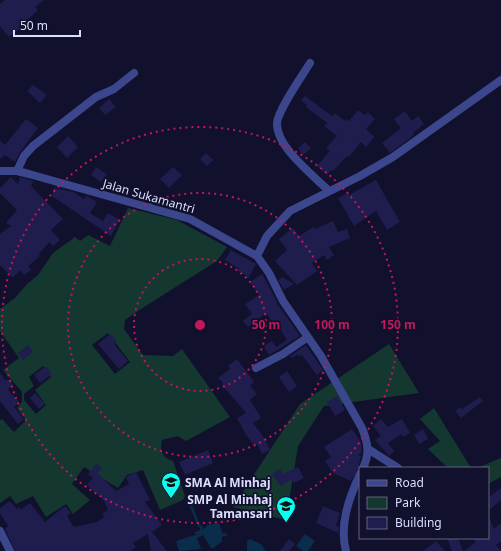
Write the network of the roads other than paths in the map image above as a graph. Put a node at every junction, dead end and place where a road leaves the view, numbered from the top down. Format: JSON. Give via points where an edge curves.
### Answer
{"nodes":[{"id":1,"x":310,"y":63,"type":"dead end"},
{"id":2,"x":134,"y":74,"type":"dead end"},
{"id":3,"x":501,"y":80,"type":"edge"},
{"id":4,"x":0,"y":171,"type":"edge"},
{"id":5,"x":17,"y":171,"type":"junction"},
{"id":6,"x":329,"y":191,"type":"junction"},
{"id":7,"x":257,"y":256,"type":"junction"},
{"id":8,"x":308,"y":337,"type":"junction"},
{"id":9,"x":256,"y":368,"type":"dead end"},
{"id":10,"x":368,"y":450,"type":"junction"},
{"id":11,"x":363,"y":467,"type":"edge"},
{"id":12,"x":396,"y":467,"type":"edge"},
{"id":13,"x":359,"y":476,"type":"edge"},
{"id":14,"x":0,"y":531,"type":"edge"},
{"id":15,"x":10,"y":551,"type":"edge"},
{"id":16,"x":346,"y":551,"type":"edge"}],
"edges":[{"from":1,"to":6,"type":"street","via":[[282,110],[277,124],[289,151]]},
{"from":2,"to":5,"type":"street","via":[[114,89],[96,97],[33,146],[24,156]]},
{"from":3,"to":6,"type":"street","via":[[393,157]]},
{"from":4,"to":5,"type":"street","name":"Jalan Sukamantri"},
{"from":5,"to":7,"type":"street","name":"Jalan Sukamantri","via":[[190,219]]},
{"from":6,"to":7,"type":"street","via":[[281,219],[267,236]]},
{"from":7,"to":8,"type":"street","name":"Jalan Sukamantri"},
{"from":8,"to":9,"type":"street"},
{"from":8,"to":10,"type":"street","name":"Jalan Sukamantri","via":[[349,403],[367,439]]},
{"from":10,"to":11,"type":"street"},
{"from":10,"to":12,"type":"street"},
{"from":13,"to":16,"type":"street","via":[[346,510],[343,541]]},
{"from":14,"to":15,"type":"street"}]}
